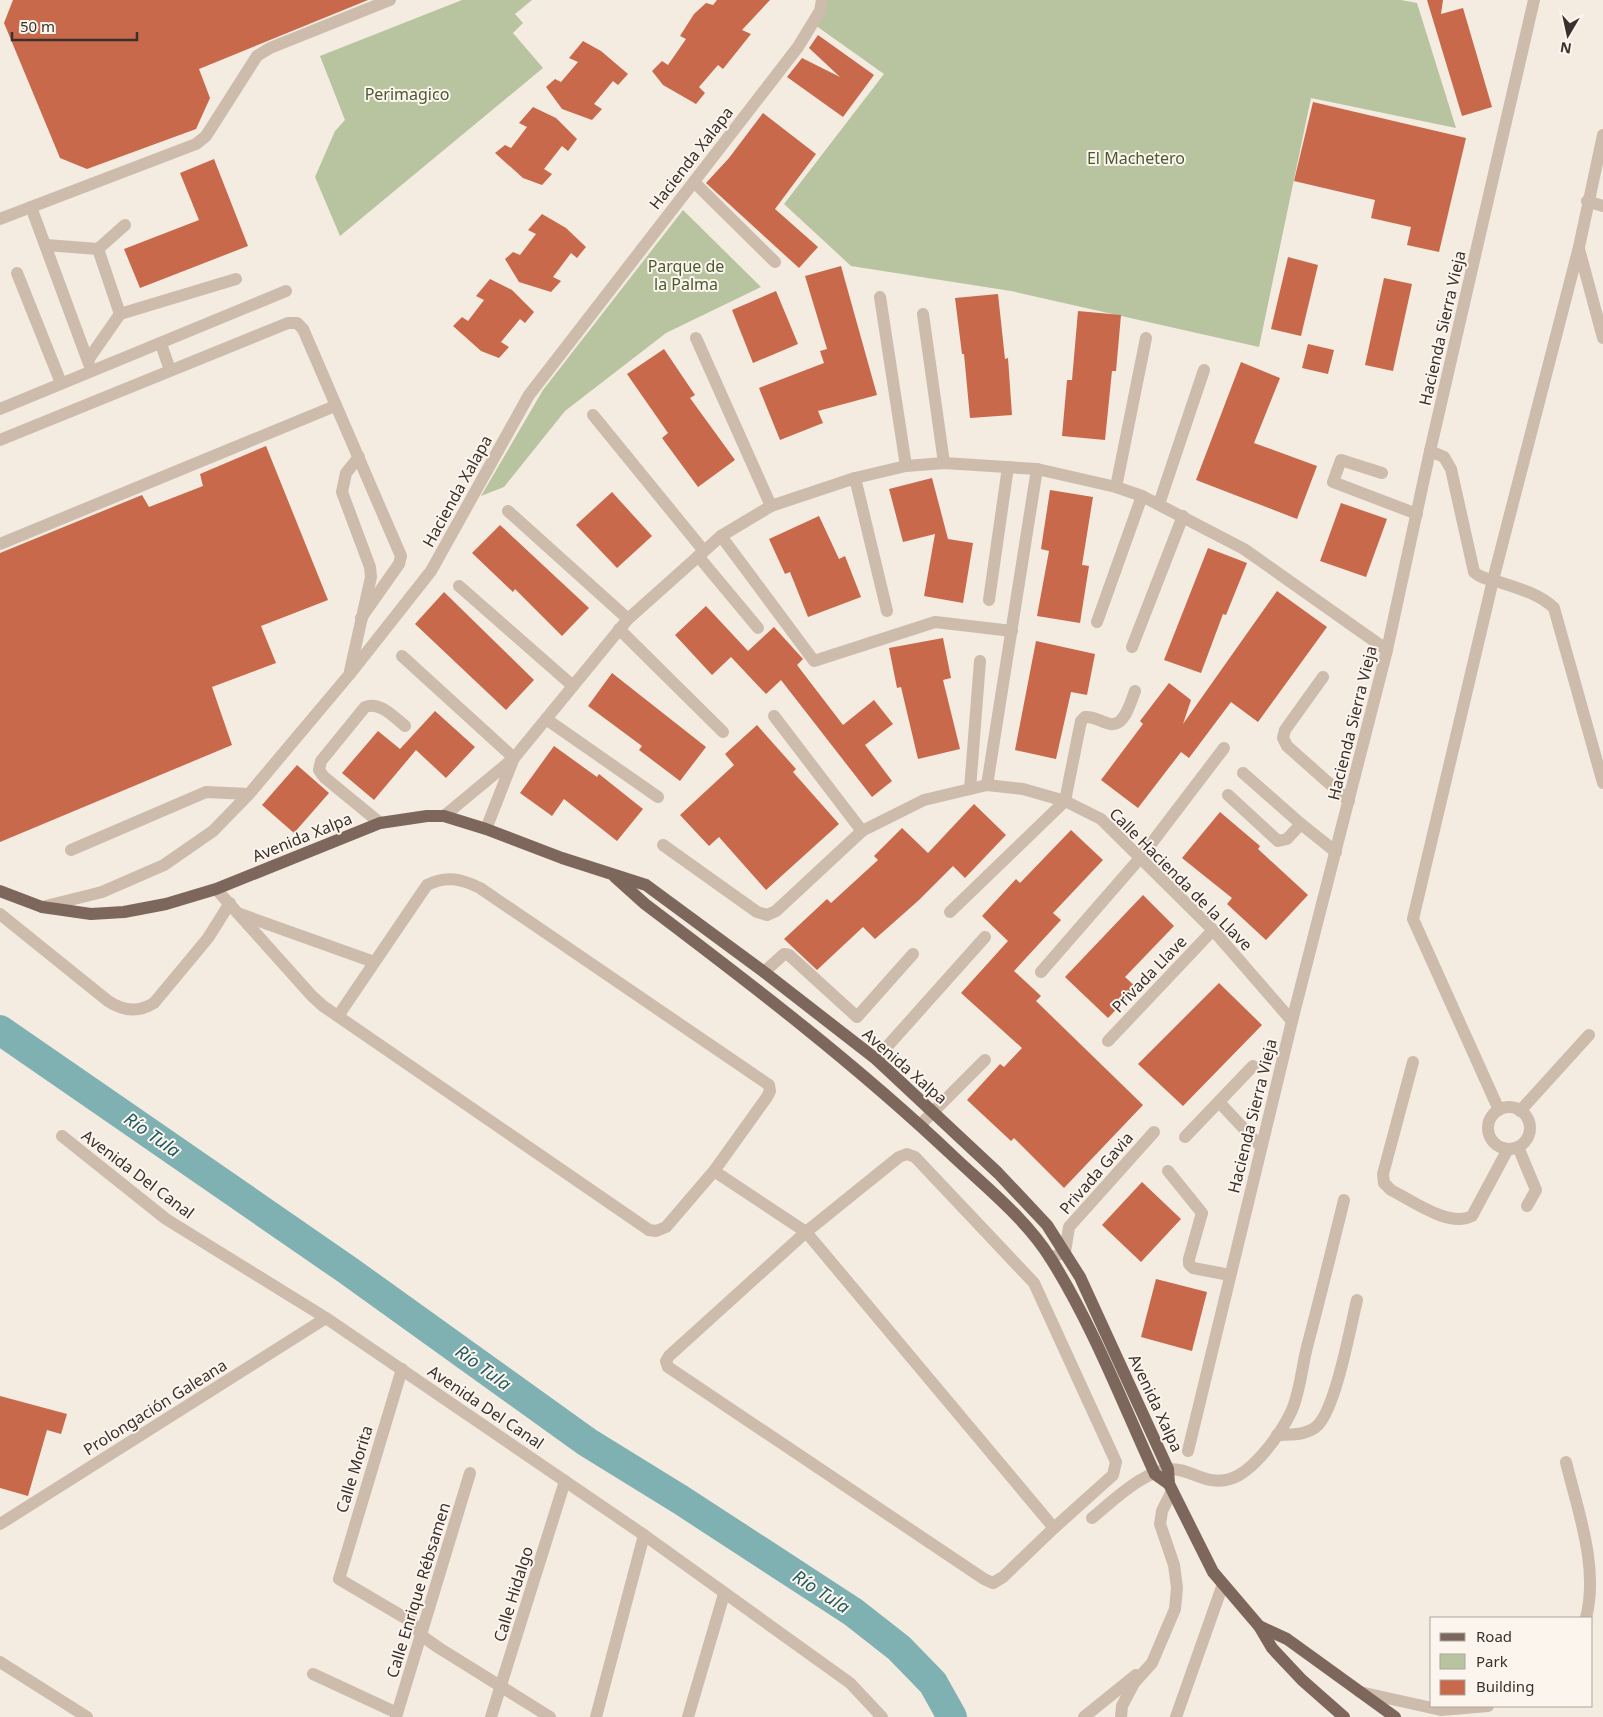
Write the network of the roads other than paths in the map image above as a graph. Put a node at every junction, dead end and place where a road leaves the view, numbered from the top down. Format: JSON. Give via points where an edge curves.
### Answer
{"nodes":[{"id":1,"x":390,"y":0,"type":"edge"},
{"id":2,"x":822,"y":0,"type":"edge"},
{"id":3,"x":1534,"y":0,"type":"edge"},
{"id":4,"x":1603,"y":135,"type":"edge"},
{"id":5,"x":694,"y":182,"type":"junction"},
{"id":6,"x":1588,"y":201,"type":"junction"},
{"id":7,"x":1603,"y":206,"type":"edge"},
{"id":8,"x":31,"y":207,"type":"junction"},
{"id":9,"x":0,"y":219,"type":"edge"},
{"id":10,"x":125,"y":225,"type":"dead end"},
{"id":11,"x":46,"y":245,"type":"junction"},
{"id":12,"x":1579,"y":247,"type":"junction"},
{"id":13,"x":98,"y":249,"type":"junction"},
{"id":14,"x":775,"y":262,"type":"dead end"},
{"id":15,"x":17,"y":273,"type":"dead end"},
{"id":16,"x":236,"y":279,"type":"dead end"},
{"id":17,"x":286,"y":291,"type":"dead end"},
{"id":18,"x":880,"y":297,"type":"dead end"},
{"id":19,"x":120,"y":314,"type":"junction"},
{"id":20,"x":923,"y":314,"type":"dead end"},
{"id":21,"x":696,"y":338,"type":"dead end"},
{"id":22,"x":1146,"y":338,"type":"dead end"},
{"id":23,"x":1603,"y":338,"type":"edge"},
{"id":24,"x":161,"y":344,"type":"junction"},
{"id":25,"x":89,"y":365,"type":"junction"},
{"id":26,"x":170,"y":370,"type":"junction"},
{"id":27,"x":1204,"y":370,"type":"dead end"},
{"id":28,"x":61,"y":383,"type":"junction"},
{"id":29,"x":335,"y":406,"type":"junction"},
{"id":30,"x":0,"y":409,"type":"edge"},
{"id":31,"x":593,"y":415,"type":"dead end"},
{"id":32,"x":0,"y":440,"type":"edge"},
{"id":33,"x":1430,"y":451,"type":"junction"},
{"id":34,"x":360,"y":457,"type":"junction"},
{"id":35,"x":944,"y":463,"type":"junction"},
{"id":36,"x":906,"y":466,"type":"junction"},
{"id":37,"x":1008,"y":467,"type":"junction"},
{"id":38,"x":1037,"y":469,"type":"junction"},
{"id":39,"x":1382,"y":473,"type":"dead end"},
{"id":40,"x":855,"y":478,"type":"junction"},
{"id":41,"x":1116,"y":487,"type":"junction"},
{"id":42,"x":1142,"y":496,"type":"junction"},
{"id":43,"x":1159,"y":504,"type":"junction"},
{"id":44,"x":770,"y":506,"type":"junction"},
{"id":45,"x":508,"y":511,"type":"dead end"},
{"id":46,"x":1417,"y":514,"type":"junction"},
{"id":47,"x":1183,"y":516,"type":"junction"},
{"id":48,"x":721,"y":536,"type":"junction"},
{"id":49,"x":0,"y":544,"type":"edge"},
{"id":50,"x":701,"y":554,"type":"junction"},
{"id":51,"x":1493,"y":580,"type":"junction"},
{"id":52,"x":459,"y":586,"type":"dead end"},
{"id":53,"x":989,"y":600,"type":"dead end"},
{"id":54,"x":887,"y":611,"type":"dead end"},
{"id":55,"x":361,"y":618,"type":"junction"},
{"id":56,"x":628,"y":618,"type":"junction"},
{"id":57,"x":1097,"y":622,"type":"dead end"},
{"id":58,"x":758,"y":628,"type":"dead end"},
{"id":59,"x":619,"y":629,"type":"junction"},
{"id":60,"x":1012,"y":631,"type":"junction"},
{"id":61,"x":1132,"y":647,"type":"dead end"},
{"id":62,"x":1387,"y":650,"type":"junction"},
{"id":63,"x":402,"y":656,"type":"dead end"},
{"id":64,"x":980,"y":661,"type":"dead end"},
{"id":65,"x":349,"y":675,"type":"junction"},
{"id":66,"x":1323,"y":677,"type":"dead end"},
{"id":67,"x":573,"y":686,"type":"junction"},
{"id":68,"x":1135,"y":691,"type":"dead end"},
{"id":69,"x":774,"y":716,"type":"dead end"},
{"id":70,"x":546,"y":719,"type":"junction"},
{"id":71,"x":405,"y":726,"type":"dead end"},
{"id":72,"x":724,"y":732,"type":"dead end"},
{"id":73,"x":1224,"y":748,"type":"dead end"},
{"id":74,"x":514,"y":758,"type":"junction"},
{"id":75,"x":1244,"y":773,"type":"dead end"},
{"id":76,"x":1603,"y":783,"type":"edge"},
{"id":77,"x":987,"y":785,"type":"junction"},
{"id":78,"x":970,"y":789,"type":"junction"},
{"id":79,"x":249,"y":794,"type":"junction"},
{"id":80,"x":1228,"y":795,"type":"dead end"},
{"id":81,"x":658,"y":797,"type":"dead end"},
{"id":82,"x":1066,"y":801,"type":"junction"},
{"id":83,"x":1349,"y":801,"type":"junction"},
{"id":84,"x":444,"y":816,"type":"junction"},
{"id":85,"x":380,"y":823,"type":"junction"},
{"id":86,"x":1301,"y":824,"type":"junction"},
{"id":87,"x":486,"y":829,"type":"junction"},
{"id":88,"x":862,"y":831,"type":"junction"},
{"id":89,"x":663,"y":845,"type":"dead end"},
{"id":90,"x":71,"y":850,"type":"dead end"},
{"id":91,"x":1336,"y":852,"type":"junction"},
{"id":92,"x":1140,"y":857,"type":"junction"},
{"id":93,"x":613,"y":875,"type":"junction"},
{"id":94,"x":216,"y":889,"type":"junction"},
{"id":95,"x":0,"y":891,"type":"edge"},
{"id":96,"x":230,"y":903,"type":"junction"},
{"id":97,"x":42,"y":907,"type":"junction"},
{"id":98,"x":950,"y":912,"type":"dead end"},
{"id":99,"x":239,"y":913,"type":"junction"},
{"id":100,"x":0,"y":914,"type":"edge"},
{"id":101,"x":1213,"y":930,"type":"junction"},
{"id":102,"x":985,"y":937,"type":"dead end"},
{"id":103,"x":913,"y":954,"type":"dead end"},
{"id":104,"x":374,"y":962,"type":"junction"},
{"id":105,"x":764,"y":972,"type":"junction"},
{"id":106,"x":1041,"y":972,"type":"dead end"},
{"id":107,"x":752,"y":986,"type":"junction"},
{"id":108,"x":338,"y":1016,"type":"junction"},
{"id":109,"x":1292,"y":1021,"type":"junction"},
{"id":110,"x":1589,"y":1035,"type":"dead end"},
{"id":111,"x":1108,"y":1041,"type":"dead end"},
{"id":112,"x":876,"y":1059,"type":"junction"},
{"id":113,"x":985,"y":1060,"type":"dead end"},
{"id":114,"x":1413,"y":1062,"type":"dead end"},
{"id":115,"x":1253,"y":1066,"type":"dead end"},
{"id":116,"x":864,"y":1074,"type":"junction"},
{"id":117,"x":1219,"y":1102,"type":"junction"},
{"id":118,"x":1499,"y":1110,"type":"junction"},
{"id":119,"x":1520,"y":1111,"type":"junction"},
{"id":120,"x":934,"y":1112,"type":"junction"},
{"id":121,"x":920,"y":1125,"type":"junction"},
{"id":122,"x":1154,"y":1132,"type":"dead end"},
{"id":123,"x":62,"y":1136,"type":"dead end"},
{"id":124,"x":1185,"y":1137,"type":"dead end"},
{"id":125,"x":1261,"y":1147,"type":"junction"},
{"id":126,"x":1513,"y":1148,"type":"junction"},
{"id":127,"x":714,"y":1171,"type":"junction"},
{"id":128,"x":1168,"y":1171,"type":"dead end"},
{"id":129,"x":1344,"y":1200,"type":"dead end"},
{"id":130,"x":1527,"y":1206,"type":"dead end"},
{"id":131,"x":806,"y":1232,"type":"junction"},
{"id":132,"x":1065,"y":1252,"type":"junction"},
{"id":133,"x":1050,"y":1258,"type":"junction"},
{"id":134,"x":1230,"y":1275,"type":"junction"},
{"id":135,"x":1357,"y":1300,"type":"dead end"},
{"id":136,"x":326,"y":1318,"type":"junction"},
{"id":137,"x":402,"y":1369,"type":"junction"},
{"id":138,"x":1277,"y":1435,"type":"junction"},
{"id":139,"x":1188,"y":1451,"type":"dead end"},
{"id":140,"x":1566,"y":1462,"type":"dead end"},
{"id":141,"x":1168,"y":1469,"type":"junction"},
{"id":142,"x":470,"y":1473,"type":"dead end"},
{"id":143,"x":1155,"y":1474,"type":"junction"},
{"id":144,"x":564,"y":1481,"type":"junction"},
{"id":145,"x":1170,"y":1487,"type":"junction"},
{"id":146,"x":1092,"y":1518,"type":"dead end"},
{"id":147,"x":0,"y":1524,"type":"edge"},
{"id":148,"x":1054,"y":1528,"type":"junction"},
{"id":149,"x":644,"y":1535,"type":"junction"},
{"id":150,"x":1223,"y":1584,"type":"junction"},
{"id":151,"x":724,"y":1594,"type":"junction"},
{"id":152,"x":1586,"y":1617,"type":"edge"},
{"id":153,"x":1259,"y":1626,"type":"junction"},
{"id":154,"x":422,"y":1636,"type":"junction"},
{"id":155,"x":0,"y":1662,"type":"edge"},
{"id":156,"x":1152,"y":1663,"type":"junction"},
{"id":157,"x":313,"y":1674,"type":"dead end"},
{"id":158,"x":502,"y":1688,"type":"junction"},
{"id":159,"x":1359,"y":1692,"type":"junction"},
{"id":160,"x":1476,"y":1707,"type":"edge"},
{"id":161,"x":397,"y":1715,"type":"edge"},
{"id":162,"x":87,"y":1717,"type":"edge"},
{"id":163,"x":491,"y":1717,"type":"edge"},
{"id":164,"x":550,"y":1717,"type":"edge"},
{"id":165,"x":596,"y":1717,"type":"edge"},
{"id":166,"x":688,"y":1717,"type":"edge"},
{"id":167,"x":882,"y":1717,"type":"edge"},
{"id":168,"x":1084,"y":1717,"type":"edge"},
{"id":169,"x":1121,"y":1717,"type":"edge"},
{"id":170,"x":1176,"y":1717,"type":"edge"},
{"id":171,"x":1344,"y":1717,"type":"edge"},
{"id":172,"x":1395,"y":1717,"type":"edge"}],
"edges":[{"from":1,"to":8,"type":"street","via":[[257,56],[206,136],[196,144]]},
{"from":2,"to":5,"type":"street","name":"Hacienda Xalapa","via":[[820,11],[798,47]]},
{"from":3,"to":33,"type":"street","name":"Hacienda Sierra Vieja"},
{"from":4,"to":6,"type":"street"},
{"from":5,"to":14,"type":"street"},
{"from":5,"to":65,"type":"street","name":"Hacienda Xalapa","via":[[529,395],[431,571]]},
{"from":6,"to":7,"type":"street"},
{"from":6,"to":12,"type":"street"},
{"from":8,"to":9,"type":"street"},
{"from":8,"to":11,"type":"street"},
{"from":10,"to":13,"type":"street"},
{"from":11,"to":13,"type":"street"},
{"from":11,"to":25,"type":"street"},
{"from":12,"to":23,"type":"street"},
{"from":12,"to":51,"type":"street"},
{"from":13,"to":19,"type":"street"},
{"from":15,"to":28,"type":"street"},
{"from":16,"to":19,"type":"street"},
{"from":17,"to":24,"type":"street"},
{"from":18,"to":36,"type":"street"},
{"from":19,"to":25,"type":"street"},
{"from":20,"to":35,"type":"street"},
{"from":21,"to":44,"type":"street"},
{"from":22,"to":41,"type":"street"},
{"from":24,"to":25,"type":"street"},
{"from":24,"to":26,"type":"street"},
{"from":25,"to":28,"type":"street"},
{"from":26,"to":29,"type":"street","via":[[288,323],[297,323],[303,329]]},
{"from":26,"to":32,"type":"street"},
{"from":27,"to":43,"type":"street"},
{"from":28,"to":30,"type":"street"},
{"from":29,"to":34,"type":"street"},
{"from":29,"to":49,"type":"street"},
{"from":31,"to":50,"type":"street"},
{"from":33,"to":46,"type":"street","name":"Hacienda Sierra Vieja"},
{"from":33,"to":51,"type":"street","via":[[1444,457],[1451,469],[1474,572]]},
{"from":34,"to":55,"type":"street","via":[[346,473],[342,492],[370,567],[371,577]]},
{"from":34,"to":55,"type":"street","via":[[401,556],[399,564]]},
{"from":35,"to":36,"type":"street"},
{"from":35,"to":37,"type":"street"},
{"from":36,"to":40,"type":"street"},
{"from":37,"to":38,"type":"street"},
{"from":37,"to":53,"type":"street"},
{"from":38,"to":41,"type":"street"},
{"from":38,"to":60,"type":"street"},
{"from":39,"to":46,"type":"street","via":[[1341,460],[1333,482]]},
{"from":40,"to":44,"type":"street"},
{"from":40,"to":54,"type":"street"},
{"from":41,"to":42,"type":"street"},
{"from":42,"to":43,"type":"street"},
{"from":42,"to":57,"type":"street"},
{"from":43,"to":47,"type":"street"},
{"from":44,"to":48,"type":"street"},
{"from":45,"to":56,"type":"street"},
{"from":46,"to":62,"type":"street","name":"Hacienda Sierra Vieja"},
{"from":47,"to":61,"type":"street"},
{"from":47,"to":62,"type":"street","via":[[1244,549]]},
{"from":48,"to":50,"type":"street"},
{"from":48,"to":60,"type":"street","via":[[814,662],[935,622]]},
{"from":50,"to":56,"type":"street"},
{"from":50,"to":58,"type":"street"},
{"from":51,"to":76,"type":"street","via":[[1532,593],[1554,608]]},
{"from":51,"to":118,"type":"street","via":[[1414,919]]},
{"from":52,"to":67,"type":"street"},
{"from":55,"to":65,"type":"street"},
{"from":56,"to":59,"type":"street"},
{"from":59,"to":67,"type":"street"},
{"from":59,"to":72,"type":"street"},
{"from":60,"to":77,"type":"street"},
{"from":62,"to":83,"type":"street","name":"Hacienda Sierra Vieja"},
{"from":63,"to":74,"type":"street"},
{"from":64,"to":78,"type":"street"},
{"from":65,"to":79,"type":"street","name":"Hacienda Xalapa"},
{"from":66,"to":83,"type":"street","via":[[1284,730],[1283,738],[1287,746]]},
{"from":67,"to":70,"type":"street"},
{"from":68,"to":82,"type":"street","via":[[1117,723],[1091,716],[1081,721]]},
{"from":69,"to":88,"type":"street"},
{"from":70,"to":74,"type":"street"},
{"from":70,"to":81,"type":"street"},
{"from":71,"to":85,"type":"street","via":[[381,707],[365,707],[322,761],[319,770]]},
{"from":73,"to":92,"type":"street"},
{"from":74,"to":84,"type":"street"},
{"from":74,"to":87,"type":"street"},
{"from":75,"to":86,"type":"street"},
{"from":77,"to":78,"type":"street","name":"Calle Hacienda de la Llave"},
{"from":77,"to":82,"type":"street","name":"Calle Hacienda de la Llave","via":[[1023,789]]},
{"from":78,"to":88,"type":"street","name":"Calle Hacienda de la Llave","via":[[924,800]]},
{"from":79,"to":90,"type":"street","via":[[206,792]]},
{"from":79,"to":97,"type":"street","name":"Hacienda Xalapa","via":[[213,831],[164,864],[102,892]]},
{"from":80,"to":86,"type":"street","via":[[1278,841],[1287,839]]},
{"from":82,"to":92,"type":"street","name":"Calle Hacienda de la Llave","via":[[1101,818]]},
{"from":82,"to":98,"type":"street"},
{"from":83,"to":91,"type":"street","name":"Hacienda Sierra Vieja"},
{"from":84,"to":85,"type":"main road","name":"Avenida Xalpa","via":[[411,817]]},
{"from":84,"to":87,"type":"main road","name":"Avenida Xalpa"},
{"from":85,"to":94,"type":"main road","name":"Avenida Xalpa"},
{"from":86,"to":91,"type":"street"},
{"from":87,"to":93,"type":"main road","name":"Avenida Xalpa"},
{"from":88,"to":89,"type":"street","name":"Calle Hacienda de la Llave","via":[[776,911],[767,915],[756,912]]},
{"from":91,"to":109,"type":"street","name":"Hacienda Sierra Vieja"},
{"from":92,"to":101,"type":"street","name":"Calle Hacienda de la Llave"},
{"from":92,"to":106,"type":"street"},
{"from":93,"to":105,"type":"main road","name":"Avenida Xalpa","via":[[646,885]]},
{"from":93,"to":107,"type":"main road","name":"Avenida Xalpa","via":[[645,904]]},
{"from":94,"to":96,"type":"street"},
{"from":94,"to":97,"type":"main road","name":"Avenida Xalpa","via":[[124,912],[91,914]]},
{"from":95,"to":97,"type":"main road","name":"Avenida Xalpa"},
{"from":96,"to":99,"type":"street"},
{"from":96,"to":100,"type":"street","via":[[208,938],[154,1003],[144,1010],[119,1008],[108,1001]]},
{"from":99,"to":104,"type":"street"},
{"from":99,"to":108,"type":"street","via":[[312,996]]},
{"from":101,"to":109,"type":"street","name":"Calle Hacienda de la Llave"},
{"from":101,"to":111,"type":"street","name":"Privada Llave"},
{"from":102,"to":112,"type":"street"},
{"from":103,"to":105,"type":"street","via":[[857,1017],[789,955],[784,954]]},
{"from":104,"to":108,"type":"street"},
{"from":104,"to":127,"type":"street","via":[[427,885],[452,878],[480,888],[768,1085],[770,1092],[767,1097]]},
{"from":105,"to":107,"type":"main road"},
{"from":105,"to":112,"type":"main road","name":"Avenida Xalpa"},
{"from":107,"to":116,"type":"main road","name":"Avenida Xalpa"},
{"from":108,"to":127,"type":"street","via":[[649,1230],[666,1227]]},
{"from":109,"to":125,"type":"street","name":"Hacienda Sierra Vieja"},
{"from":110,"to":119,"type":"street"},
{"from":112,"to":116,"type":"main road"},
{"from":112,"to":120,"type":"main road","name":"Avenida Xalpa"},
{"from":113,"to":120,"type":"street"},
{"from":114,"to":126,"type":"street","via":[[1383,1174],[1384,1183],[1391,1190],[1451,1220],[1464,1220],[1472,1216]]},
{"from":115,"to":117,"type":"street"},
{"from":116,"to":121,"type":"main road","name":"Avenida Xalpa"},
{"from":117,"to":124,"type":"street"},
{"from":117,"to":125,"type":"street"},
{"from":118,"to":119,"type":"street"},
{"from":118,"to":126,"type":"street","via":[[1487,1127],[1490,1138],[1497,1146]]},
{"from":119,"to":126,"type":"street","via":[[1530,1129],[1526,1140]]},
{"from":120,"to":121,"type":"street"},
{"from":120,"to":132,"type":"main road","name":"Avenida Xalpa","via":[[1048,1225]]},
{"from":121,"to":133,"type":"main road","name":"Avenida Xalpa","via":[[1001,1201]]},
{"from":122,"to":132,"type":"street","name":"Privada Gavia","via":[[1069,1227]]},
{"from":123,"to":136,"type":"street","name":"Avenida Del Canal","via":[[166,1219]]},
{"from":125,"to":134,"type":"street","name":"Hacienda Sierra Vieja"},
{"from":126,"to":130,"type":"street","via":[[1536,1190]]},
{"from":127,"to":131,"type":"street"},
{"from":128,"to":134,"type":"street","via":[[1202,1213],[1189,1264],[1193,1268]]},
{"from":129,"to":138,"type":"street","via":[[1292,1410]]},
{"from":131,"to":148,"type":"street"},
{"from":131,"to":148,"type":"street","via":[[899,1156],[907,1154],[915,1157],[1034,1283],[1116,1462],[1113,1475]]},
{"from":131,"to":148,"type":"street","via":[[669,1356],[668,1366],[993,1583]]},
{"from":132,"to":133,"type":"street"},
{"from":132,"to":141,"type":"main road","name":"Avenida Xalpa","via":[[1080,1277]]},
{"from":133,"to":143,"type":"main road","name":"Avenida Xalpa","via":[[1086,1325]]},
{"from":134,"to":139,"type":"street","name":"Hacienda Sierra Vieja"},
{"from":135,"to":138,"type":"street","via":[[1330,1408],[1317,1426],[1300,1434]]},
{"from":136,"to":137,"type":"street","name":"Avenida Del Canal"},
{"from":136,"to":147,"type":"street","name":"Prolongación Galeana"},
{"from":137,"to":144,"type":"street","name":"Avenida Del Canal"},
{"from":137,"to":154,"type":"street","name":"Calle Morita","via":[[339,1579],[412,1622]]},
{"from":138,"to":141,"type":"street","via":[[1250,1467],[1237,1477],[1210,1481]]},
{"from":140,"to":152,"type":"street","via":[[1590,1566],[1590,1601]]},
{"from":141,"to":143,"type":"street"},
{"from":141,"to":145,"type":"main road","name":"Avenida Xalpa"},
{"from":142,"to":154,"type":"street","name":"Calle Enrique Rébsamen"},
{"from":143,"to":145,"type":"main road","name":"Avenida Xalpa"},
{"from":143,"to":146,"type":"street","via":[[1133,1484]]},
{"from":144,"to":149,"type":"street","name":"Avenida Del Canal"},
{"from":144,"to":158,"type":"street","name":"Calle Hidalgo"},
{"from":145,"to":150,"type":"main road","via":[[1212,1572]]},
{"from":145,"to":156,"type":"street","via":[[1160,1524],[1178,1588],[1175,1609]]},
{"from":149,"to":151,"type":"street","name":"Avenida Del Canal"},
{"from":149,"to":165,"type":"street"},
{"from":150,"to":153,"type":"main road"},
{"from":150,"to":170,"type":"street"},
{"from":151,"to":166,"type":"street"},
{"from":151,"to":167,"type":"street","name":"Avenida Del Canal","via":[[850,1684]]},
{"from":153,"to":159,"type":"main road","via":[[1287,1638]]},
{"from":153,"to":171,"type":"main road","via":[[1272,1648]]},
{"from":154,"to":158,"type":"street"},
{"from":154,"to":161,"type":"street","name":"Calle Enrique Rébsamen"},
{"from":155,"to":162,"type":"street"},
{"from":156,"to":168,"type":"street"},
{"from":156,"to":169,"type":"street","via":[[1134,1683],[1122,1706]]},
{"from":157,"to":161,"type":"street"},
{"from":158,"to":163,"type":"street","name":"Calle Hidalgo"},
{"from":158,"to":164,"type":"street"},
{"from":159,"to":160,"type":"street","via":[[1441,1710]]},
{"from":159,"to":172,"type":"main road"}]}
